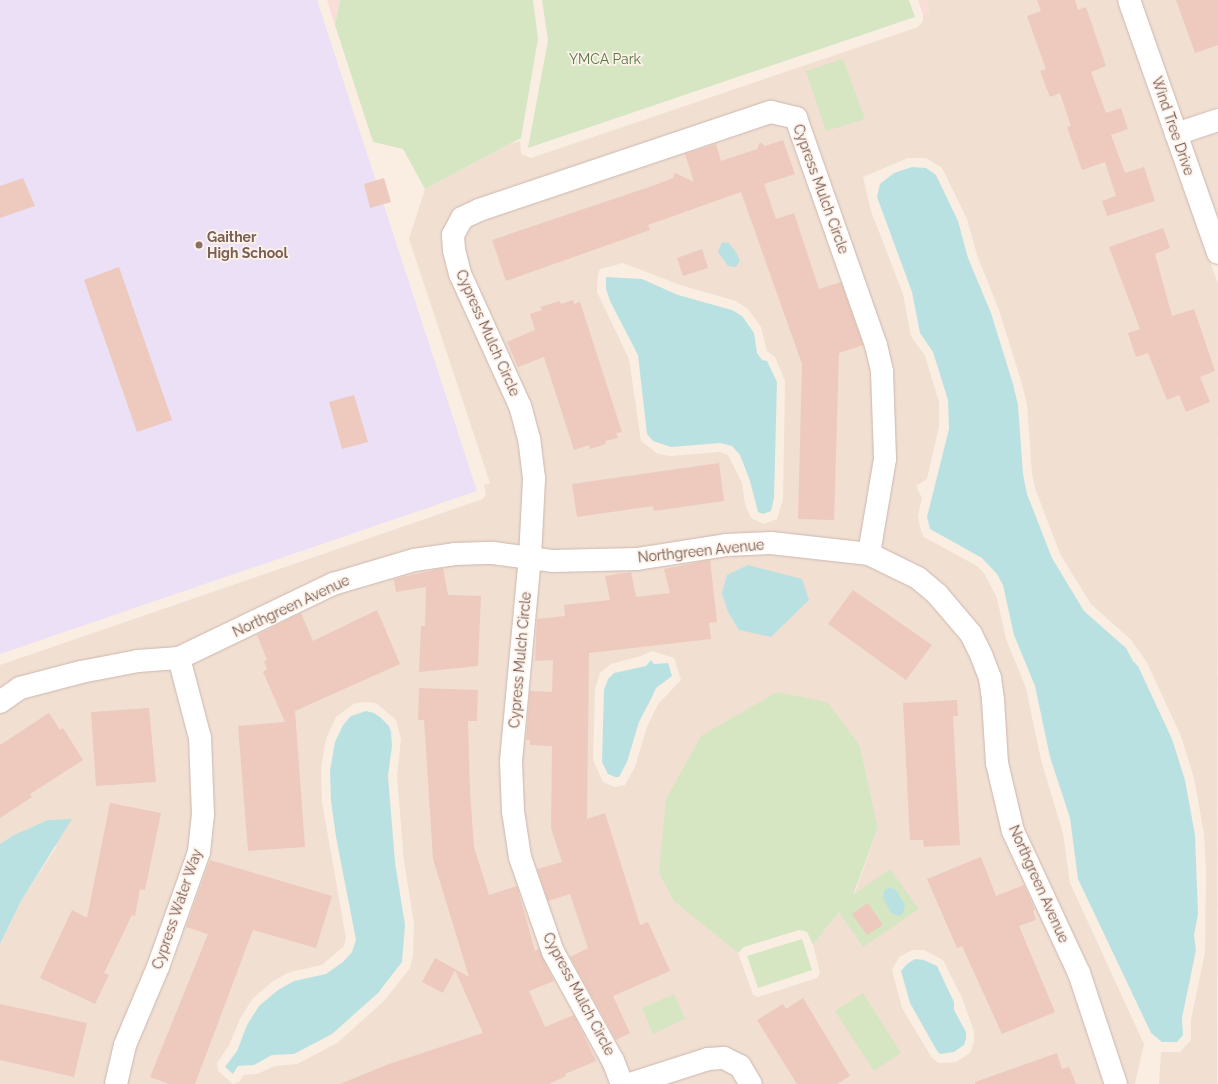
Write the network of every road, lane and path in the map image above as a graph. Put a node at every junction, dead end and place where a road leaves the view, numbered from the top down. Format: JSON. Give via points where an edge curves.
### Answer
{"nodes":[{"id":1,"x":1129,"y":0,"type":"edge"},
{"id":2,"x":1218,"y":120,"type":"edge"},
{"id":3,"x":1176,"y":134,"type":"junction"},
{"id":4,"x":1218,"y":253,"type":"edge"},
{"id":5,"x":869,"y":554,"type":"junction"},
{"id":6,"x":530,"y":558,"type":"junction"},
{"id":7,"x":179,"y":658,"type":"junction"},
{"id":8,"x":0,"y":702,"type":"edge"},
{"id":9,"x":116,"y":1084,"type":"edge"},
{"id":10,"x":622,"y":1084,"type":"edge"},
{"id":11,"x":630,"y":1084,"type":"edge"},
{"id":12,"x":752,"y":1084,"type":"edge"},
{"id":13,"x":1116,"y":1084,"type":"edge"}],
"edges":[{"from":1,"to":3,"type":"street","name":"Wind Tree Drive"},
{"from":2,"to":3,"type":"street"},
{"from":3,"to":4,"type":"street","name":"Wind Tree Drive"},
{"from":5,"to":6,"type":"street","name":"Northgreen Avenue","via":[[771,543],[726,545],[637,559],[554,561]]},
{"from":5,"to":6,"type":"street","name":"Cypress Mulch Circle","via":[[885,459],[882,372],[876,345],[800,126],[796,118],[771,112],[479,210],[462,218],[453,235],[460,274],[520,406],[529,439],[534,478]]},
{"from":5,"to":13,"type":"street","name":"Northgreen Avenue","via":[[918,578],[937,594],[971,634],[982,657],[990,678],[997,763],[1013,831],[1079,973]]},
{"from":6,"to":7,"type":"street","name":"Northgreen Avenue","via":[[493,553],[455,554],[375,569],[333,584]]},
{"from":6,"to":10,"type":"street","name":"Cypress Mulch Circle","via":[[511,761],[520,857],[553,952],[614,1061]]},
{"from":7,"to":8,"type":"street","name":"Northgreen Avenue","via":[[138,661],[81,672],[20,688]]},
{"from":7,"to":9,"type":"street","name":"Cypress Water Way","via":[[200,738],[204,815],[198,852],[158,967],[126,1045]]},
{"from":11,"to":12,"type":"street","via":[[708,1058],[724,1058],[740,1066]]}]}
